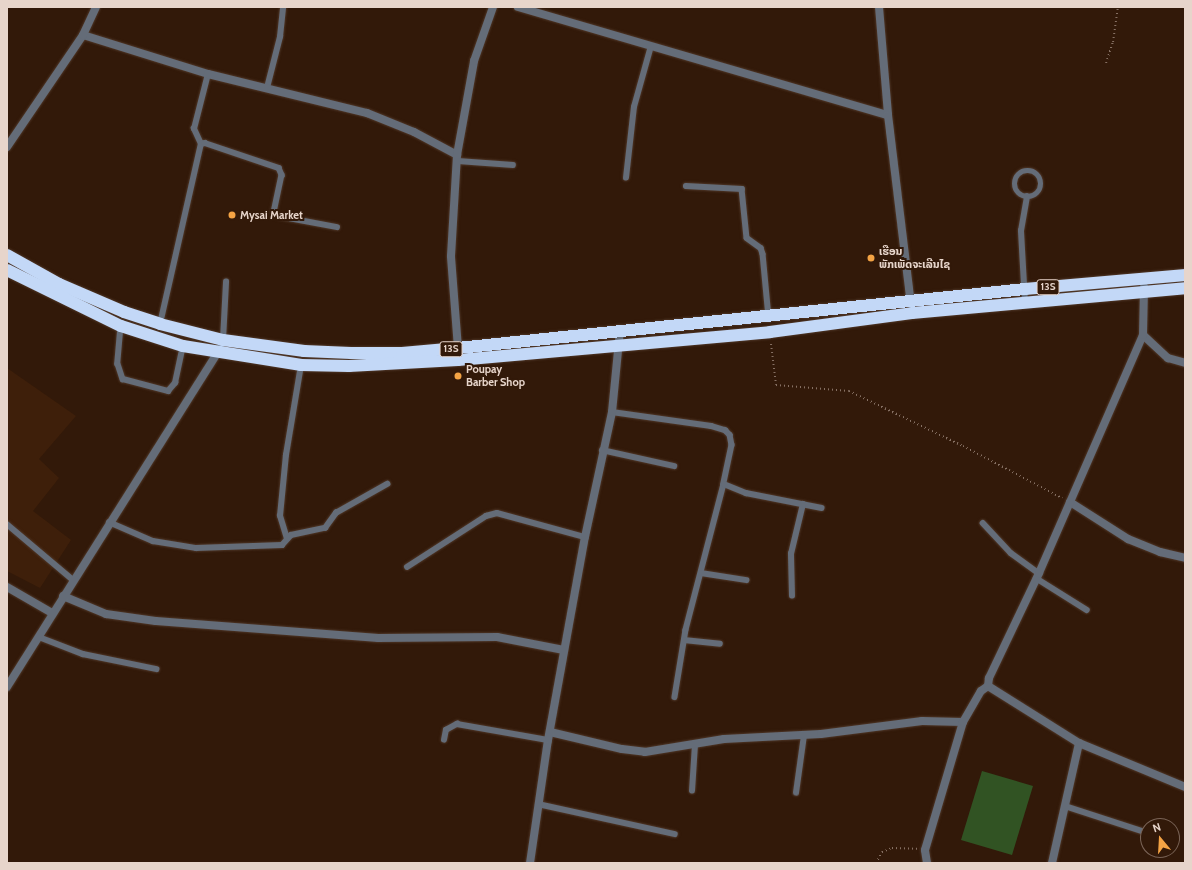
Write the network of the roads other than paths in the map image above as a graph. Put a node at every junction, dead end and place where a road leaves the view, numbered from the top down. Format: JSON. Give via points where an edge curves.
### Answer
{"nodes":[{"id":1,"x":96,"y":7,"type":"edge"},
{"id":2,"x":283,"y":7,"type":"edge"},
{"id":3,"x":494,"y":7,"type":"edge"},
{"id":4,"x":518,"y":7,"type":"edge"},
{"id":5,"x":879,"y":7,"type":"edge"},
{"id":6,"x":83,"y":35,"type":"junction"},
{"id":7,"x":651,"y":46,"type":"junction"},
{"id":8,"x":208,"y":74,"type":"junction"},
{"id":9,"x":267,"y":88,"type":"junction"},
{"id":10,"x":888,"y":115,"type":"junction"},
{"id":11,"x":201,"y":144,"type":"junction"},
{"id":12,"x":7,"y":147,"type":"edge"},
{"id":13,"x":457,"y":158,"type":"junction"},
{"id":14,"x":513,"y":165,"type":"dead end"},
{"id":15,"x":626,"y":178,"type":"dead end"},
{"id":16,"x":686,"y":186,"type":"dead end"},
{"id":17,"x":1027,"y":197,"type":"junction"},
{"id":18,"x":337,"y":227,"type":"dead end"},
{"id":19,"x":7,"y":255,"type":"edge"},
{"id":20,"x":7,"y":270,"type":"edge"},
{"id":21,"x":1185,"y":275,"type":"edge"},
{"id":22,"x":1143,"y":280,"type":"junction"},
{"id":23,"x":226,"y":282,"type":"dead end"},
{"id":24,"x":1185,"y":288,"type":"edge"},
{"id":25,"x":1025,"y":289,"type":"junction"},
{"id":26,"x":1144,"y":292,"type":"junction"},
{"id":27,"x":1025,"y":302,"type":"junction"},
{"id":28,"x":911,"y":307,"type":"junction"},
{"id":29,"x":768,"y":317,"type":"junction"},
{"id":30,"x":160,"y":324,"type":"junction"},
{"id":31,"x":121,"y":326,"type":"junction"},
{"id":32,"x":620,"y":330,"type":"junction"},
{"id":33,"x":1143,"y":336,"type":"junction"},
{"id":34,"x":223,"y":340,"type":"junction"},
{"id":35,"x":619,"y":345,"type":"junction"},
{"id":36,"x":183,"y":346,"type":"junction"},
{"id":37,"x":458,"y":348,"type":"junction"},
{"id":38,"x":218,"y":353,"type":"junction"},
{"id":39,"x":1185,"y":362,"type":"edge"},
{"id":40,"x":301,"y":364,"type":"junction"},
{"id":41,"x":612,"y":412,"type":"junction"},
{"id":42,"x":602,"y":450,"type":"junction"},
{"id":43,"x":674,"y":466,"type":"dead end"},
{"id":44,"x":387,"y":484,"type":"dead end"},
{"id":45,"x":724,"y":484,"type":"junction"},
{"id":46,"x":1070,"y":502,"type":"junction"},
{"id":47,"x":803,"y":504,"type":"junction"},
{"id":48,"x":822,"y":508,"type":"dead end"},
{"id":49,"x":110,"y":522,"type":"junction"},
{"id":50,"x":983,"y":523,"type":"dead end"},
{"id":51,"x":7,"y":524,"type":"edge"},
{"id":52,"x":585,"y":537,"type":"junction"},
{"id":53,"x":287,"y":540,"type":"junction"},
{"id":54,"x":1185,"y":558,"type":"edge"},
{"id":55,"x":407,"y":567,"type":"dead end"},
{"id":56,"x":701,"y":573,"type":"junction"},
{"id":57,"x":1038,"y":576,"type":"junction"},
{"id":58,"x":72,"y":579,"type":"junction"},
{"id":59,"x":746,"y":580,"type":"dead end"},
{"id":60,"x":7,"y":587,"type":"edge"},
{"id":61,"x":63,"y":596,"type":"junction"},
{"id":62,"x":792,"y":596,"type":"dead end"},
{"id":63,"x":1087,"y":610,"type":"dead end"},
{"id":64,"x":52,"y":613,"type":"junction"},
{"id":65,"x":39,"y":637,"type":"junction"},
{"id":66,"x":684,"y":640,"type":"junction"},
{"id":67,"x":720,"y":644,"type":"dead end"},
{"id":68,"x":564,"y":650,"type":"junction"},
{"id":69,"x":156,"y":669,"type":"dead end"},
{"id":70,"x":988,"y":686,"type":"junction"},
{"id":71,"x":7,"y":687,"type":"edge"},
{"id":72,"x":676,"y":697,"type":"dead end"},
{"id":73,"x":964,"y":722,"type":"junction"},
{"id":74,"x":804,"y":735,"type":"junction"},
{"id":75,"x":549,"y":736,"type":"junction"},
{"id":76,"x":444,"y":740,"type":"dead end"},
{"id":77,"x":1080,"y":743,"type":"junction"},
{"id":78,"x":695,"y":744,"type":"junction"},
{"id":79,"x":1185,"y":787,"type":"edge"},
{"id":80,"x":692,"y":791,"type":"dead end"},
{"id":81,"x":796,"y":793,"type":"dead end"},
{"id":82,"x":538,"y":804,"type":"junction"},
{"id":83,"x":1065,"y":806,"type":"junction"},
{"id":84,"x":1140,"y":830,"type":"edge"},
{"id":85,"x":675,"y":834,"type":"dead end"},
{"id":86,"x":530,"y":863,"type":"edge"},
{"id":87,"x":927,"y":863,"type":"edge"},
{"id":88,"x":1052,"y":863,"type":"edge"}],
"edges":[{"from":1,"to":6,"type":"street"},
{"from":2,"to":9,"type":"lane","via":[[280,37]]},
{"from":3,"to":13,"type":"street","via":[[474,61]]},
{"from":4,"to":7,"type":"street"},
{"from":5,"to":10,"type":"street"},
{"from":6,"to":8,"type":"street"},
{"from":6,"to":12,"type":"street"},
{"from":7,"to":10,"type":"street"},
{"from":7,"to":15,"type":"lane","via":[[634,107]]},
{"from":8,"to":9,"type":"street"},
{"from":8,"to":11,"type":"lane","via":[[194,129]]},
{"from":9,"to":13,"type":"street","via":[[367,113],[414,132]]},
{"from":10,"to":28,"type":"street"},
{"from":11,"to":18,"type":"lane","via":[[205,143],[279,168],[282,175],[274,214]]},
{"from":11,"to":30,"type":"lane"},
{"from":13,"to":14,"type":"lane"},
{"from":13,"to":37,"type":"street","via":[[451,256]]},
{"from":16,"to":29,"type":"lane","via":[[742,189],[747,238],[761,248],[763,254]]},
{"from":17,"to":17,"type":"lane","via":[[1018,194],[1014,185],[1017,176],[1028,170],[1039,176],[1042,184],[1036,195]]},
{"from":17,"to":25,"type":"lane","via":[[1021,231]]},
{"from":19,"to":30,"type":"highway","number":"13S","via":[[59,284],[124,312]]},
{"from":20,"to":31,"type":"highway","number":"13S"},
{"from":21,"to":22,"type":"highway","number":"13S"},
{"from":22,"to":25,"type":"highway","number":"13S"},
{"from":22,"to":26,"type":"street"},
{"from":23,"to":34,"type":"lane"},
{"from":24,"to":26,"type":"highway","number":"13S"},
{"from":25,"to":27,"type":"lane"},
{"from":25,"to":28,"type":"highway","number":"13S"},
{"from":26,"to":27,"type":"highway","number":"13S"},
{"from":26,"to":33,"type":"street"},
{"from":27,"to":28,"type":"highway","number":"13S"},
{"from":28,"to":29,"type":"highway","number":"13S"},
{"from":28,"to":35,"type":"highway","number":"13S","via":[[770,332]]},
{"from":29,"to":32,"type":"highway","number":"13S"},
{"from":30,"to":34,"type":"highway","number":"13S"},
{"from":31,"to":36,"type":"highway","number":"13S"},
{"from":31,"to":36,"type":"lane","via":[[118,364],[123,379],[168,391],[175,382]]},
{"from":32,"to":35,"type":"street"},
{"from":32,"to":37,"type":"highway","number":"13S"},
{"from":33,"to":39,"type":"street","via":[[1168,358]]},
{"from":33,"to":46,"type":"street"},
{"from":34,"to":37,"type":"highway","number":"13S","via":[[304,351],[351,353],[402,353]]},
{"from":34,"to":38,"type":"street"},
{"from":35,"to":40,"type":"highway","number":"13S","via":[[412,363]]},
{"from":35,"to":41,"type":"street"},
{"from":36,"to":38,"type":"highway","number":"13S"},
{"from":38,"to":40,"type":"highway","number":"13S"},
{"from":38,"to":49,"type":"street"},
{"from":40,"to":53,"type":"lane","via":[[286,455],[280,516]]},
{"from":41,"to":42,"type":"street"},
{"from":41,"to":45,"type":"lane","via":[[725,430],[730,435],[732,444]]},
{"from":42,"to":43,"type":"lane"},
{"from":42,"to":52,"type":"street"},
{"from":44,"to":53,"type":"lane","via":[[336,513],[325,528],[291,535]]},
{"from":45,"to":47,"type":"lane","via":[[746,492]]},
{"from":45,"to":56,"type":"lane"},
{"from":46,"to":54,"type":"street","via":[[1128,538],[1160,552]]},
{"from":46,"to":57,"type":"street"},
{"from":47,"to":48,"type":"lane"},
{"from":47,"to":62,"type":"lane","via":[[791,554]]},
{"from":49,"to":53,"type":"lane","via":[[153,541],[196,548],[282,545]]},
{"from":49,"to":58,"type":"street"},
{"from":50,"to":57,"type":"lane","via":[[1011,553]]},
{"from":51,"to":58,"type":"lane"},
{"from":52,"to":55,"type":"lane","via":[[497,513],[486,516]]},
{"from":52,"to":68,"type":"street"},
{"from":56,"to":59,"type":"lane"},
{"from":56,"to":66,"type":"lane"},
{"from":57,"to":63,"type":"lane"},
{"from":57,"to":70,"type":"street","via":[[989,678]]},
{"from":58,"to":61,"type":"street"},
{"from":60,"to":64,"type":"street"},
{"from":61,"to":64,"type":"street"},
{"from":61,"to":68,"type":"street","via":[[106,614],[156,621],[378,638],[497,637]]},
{"from":64,"to":65,"type":"street"},
{"from":65,"to":69,"type":"lane","via":[[83,654]]},
{"from":65,"to":71,"type":"street"},
{"from":66,"to":67,"type":"lane"},
{"from":66,"to":72,"type":"lane"},
{"from":68,"to":75,"type":"street"},
{"from":70,"to":73,"type":"street","via":[[981,691]]},
{"from":70,"to":77,"type":"street"},
{"from":73,"to":74,"type":"street","via":[[922,721]]},
{"from":73,"to":87,"type":"street","via":[[925,850]]},
{"from":74,"to":78,"type":"street","via":[[724,739]]},
{"from":74,"to":81,"type":"lane"},
{"from":75,"to":76,"type":"lane","via":[[457,724],[446,730]]},
{"from":75,"to":78,"type":"street","via":[[645,752]]},
{"from":75,"to":82,"type":"street"},
{"from":77,"to":79,"type":"street"},
{"from":77,"to":83,"type":"street"},
{"from":78,"to":80,"type":"lane"},
{"from":82,"to":85,"type":"lane"},
{"from":82,"to":86,"type":"street"},
{"from":83,"to":84,"type":"lane"},
{"from":83,"to":88,"type":"street"}]}
